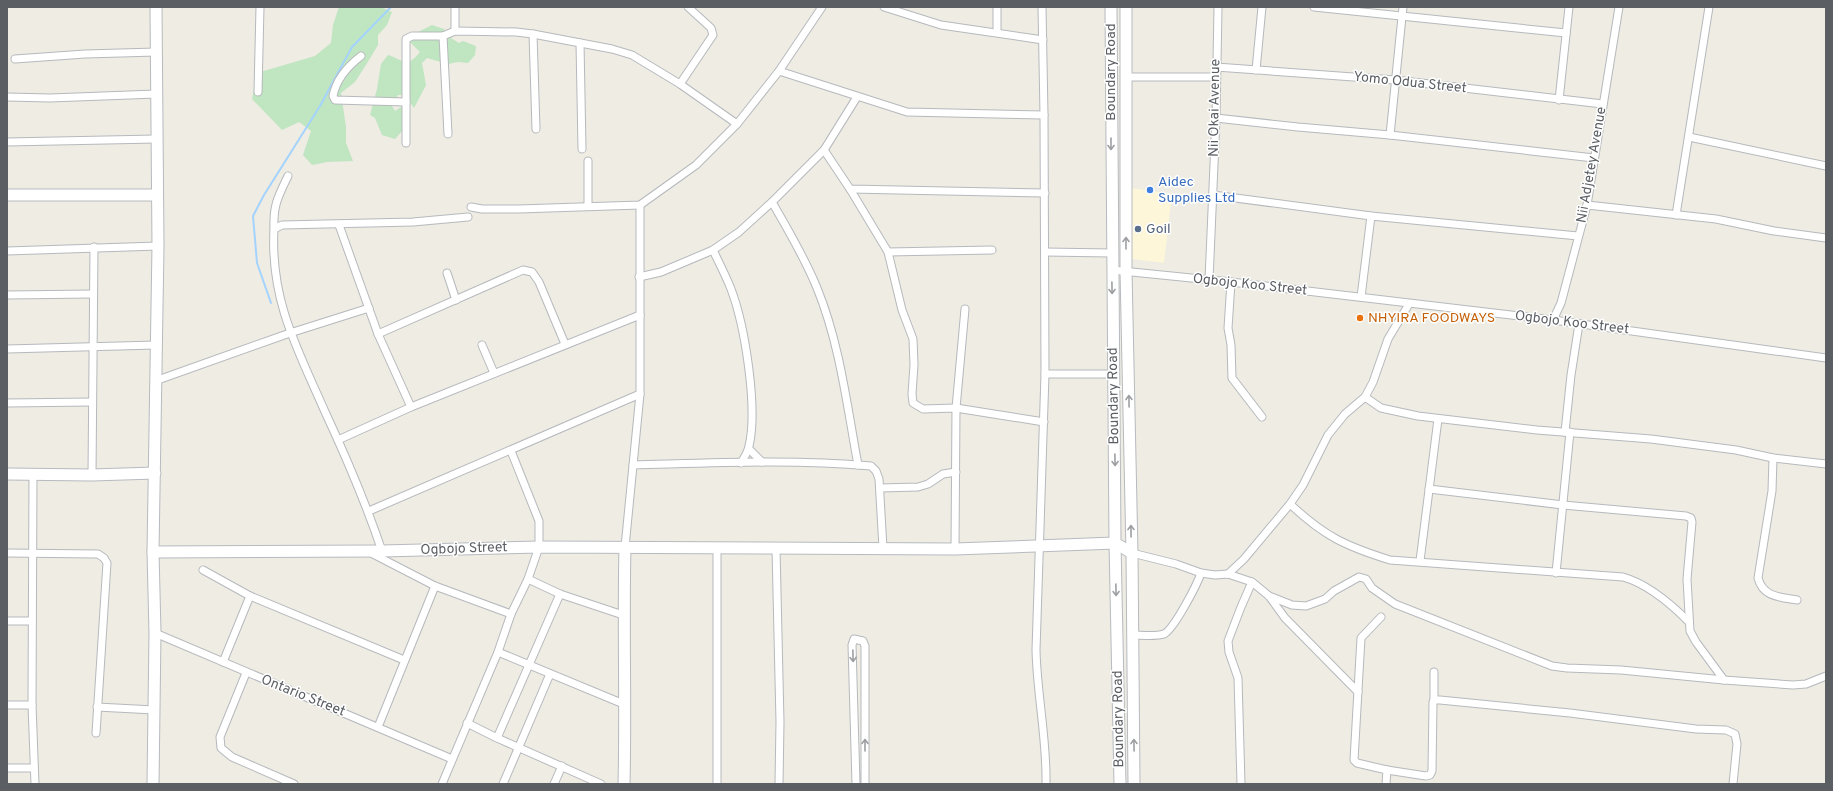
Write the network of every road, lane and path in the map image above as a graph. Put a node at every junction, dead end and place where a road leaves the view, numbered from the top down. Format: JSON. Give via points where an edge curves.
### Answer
{"nodes":[{"id":1,"x":156,"y":7,"type":"edge"},
{"id":2,"x":260,"y":7,"type":"edge"},
{"id":3,"x":456,"y":7,"type":"edge"},
{"id":4,"x":688,"y":7,"type":"edge"},
{"id":5,"x":822,"y":7,"type":"edge"},
{"id":6,"x":884,"y":7,"type":"edge"},
{"id":7,"x":997,"y":7,"type":"edge"},
{"id":8,"x":1042,"y":7,"type":"edge"},
{"id":9,"x":1111,"y":7,"type":"edge"},
{"id":10,"x":1126,"y":7,"type":"edge"},
{"id":11,"x":1218,"y":7,"type":"edge"},
{"id":12,"x":1262,"y":7,"type":"edge"},
{"id":13,"x":1314,"y":7,"type":"edge"},
{"id":14,"x":1403,"y":7,"type":"edge"},
{"id":15,"x":1569,"y":7,"type":"edge"},
{"id":16,"x":1619,"y":7,"type":"edge"},
{"id":17,"x":1708,"y":7,"type":"edge"},
{"id":18,"x":1403,"y":15,"type":"junction"},
{"id":19,"x":455,"y":31,"type":"junction"},
{"id":20,"x":997,"y":32,"type":"junction"},
{"id":21,"x":1566,"y":33,"type":"junction"},
{"id":22,"x":533,"y":34,"type":"junction"},
{"id":23,"x":443,"y":36,"type":"junction"},
{"id":24,"x":1043,"y":40,"type":"junction"},
{"id":25,"x":580,"y":43,"type":"junction"},
{"id":26,"x":156,"y":52,"type":"junction"},
{"id":27,"x":361,"y":56,"type":"dead end"},
{"id":28,"x":15,"y":59,"type":"dead end"},
{"id":29,"x":1216,"y":66,"type":"junction"},
{"id":30,"x":1256,"y":70,"type":"junction"},
{"id":31,"x":779,"y":71,"type":"junction"},
{"id":32,"x":1216,"y":77,"type":"junction"},
{"id":33,"x":1126,"y":78,"type":"junction"},
{"id":34,"x":1395,"y":80,"type":"junction"},
{"id":35,"x":680,"y":84,"type":"junction"},
{"id":36,"x":258,"y":92,"type":"dead end"},
{"id":37,"x":156,"y":94,"type":"junction"},
{"id":38,"x":7,"y":97,"type":"edge"},
{"id":39,"x":858,"y":97,"type":"junction"},
{"id":40,"x":1559,"y":100,"type":"junction"},
{"id":41,"x":406,"y":102,"type":"junction"},
{"id":42,"x":1603,"y":104,"type":"junction"},
{"id":43,"x":1044,"y":115,"type":"junction"},
{"id":44,"x":1216,"y":118,"type":"junction"},
{"id":45,"x":737,"y":124,"type":"junction"},
{"id":46,"x":536,"y":129,"type":"dead end"},
{"id":47,"x":448,"y":134,"type":"dead end"},
{"id":48,"x":1390,"y":135,"type":"junction"},
{"id":49,"x":1688,"y":137,"type":"junction"},
{"id":50,"x":156,"y":139,"type":"junction"},
{"id":51,"x":7,"y":142,"type":"edge"},
{"id":52,"x":406,"y":143,"type":"dead end"},
{"id":53,"x":582,"y":149,"type":"dead end"},
{"id":54,"x":824,"y":150,"type":"junction"},
{"id":55,"x":1594,"y":158,"type":"junction"},
{"id":56,"x":588,"y":161,"type":"dead end"},
{"id":57,"x":1826,"y":166,"type":"edge"},
{"id":58,"x":288,"y":176,"type":"dead end"},
{"id":59,"x":850,"y":189,"type":"junction"},
{"id":60,"x":1045,"y":193,"type":"junction"},
{"id":61,"x":7,"y":195,"type":"edge"},
{"id":62,"x":156,"y":195,"type":"junction"},
{"id":63,"x":1213,"y":195,"type":"junction"},
{"id":64,"x":772,"y":202,"type":"junction"},
{"id":65,"x":1587,"y":205,"type":"junction"},
{"id":66,"x":588,"y":206,"type":"junction"},
{"id":67,"x":640,"y":206,"type":"junction"},
{"id":68,"x":471,"y":207,"type":"dead end"},
{"id":69,"x":1676,"y":215,"type":"junction"},
{"id":70,"x":1371,"y":216,"type":"junction"},
{"id":71,"x":468,"y":218,"type":"dead end"},
{"id":72,"x":339,"y":224,"type":"junction"},
{"id":73,"x":274,"y":229,"type":"junction"},
{"id":74,"x":1578,"y":236,"type":"junction"},
{"id":75,"x":1826,"y":238,"type":"edge"},
{"id":76,"x":158,"y":246,"type":"junction"},
{"id":77,"x":94,"y":247,"type":"junction"},
{"id":78,"x":713,"y":250,"type":"junction"},
{"id":79,"x":992,"y":250,"type":"dead end"},
{"id":80,"x":7,"y":251,"type":"edge"},
{"id":81,"x":888,"y":252,"type":"junction"},
{"id":82,"x":1045,"y":252,"type":"junction"},
{"id":83,"x":1112,"y":253,"type":"junction"},
{"id":84,"x":1112,"y":270,"type":"junction"},
{"id":85,"x":1126,"y":271,"type":"junction"},
{"id":86,"x":447,"y":273,"type":"dead end"},
{"id":87,"x":639,"y":277,"type":"junction"},
{"id":88,"x":1209,"y":280,"type":"junction"},
{"id":89,"x":1232,"y":282,"type":"junction"},
{"id":90,"x":93,"y":294,"type":"junction"},
{"id":91,"x":7,"y":295,"type":"edge"},
{"id":92,"x":1361,"y":297,"type":"junction"},
{"id":93,"x":456,"y":300,"type":"junction"},
{"id":94,"x":1409,"y":304,"type":"junction"},
{"id":95,"x":369,"y":308,"type":"junction"},
{"id":96,"x":965,"y":309,"type":"dead end"},
{"id":97,"x":640,"y":315,"type":"junction"},
{"id":98,"x":1553,"y":320,"type":"junction"},
{"id":99,"x":1579,"y":324,"type":"junction"},
{"id":100,"x":290,"y":333,"type":"junction"},
{"id":101,"x":378,"y":334,"type":"junction"},
{"id":102,"x":482,"y":344,"type":"dead end"},
{"id":103,"x":565,"y":344,"type":"junction"},
{"id":104,"x":156,"y":345,"type":"junction"},
{"id":105,"x":92,"y":347,"type":"junction"},
{"id":106,"x":7,"y":349,"type":"edge"},
{"id":107,"x":1826,"y":358,"type":"edge"},
{"id":108,"x":494,"y":374,"type":"junction"},
{"id":109,"x":1045,"y":374,"type":"junction"},
{"id":110,"x":1114,"y":374,"type":"junction"},
{"id":111,"x":155,"y":382,"type":"junction"},
{"id":112,"x":640,"y":394,"type":"junction"},
{"id":113,"x":1365,"y":397,"type":"junction"},
{"id":114,"x":7,"y":402,"type":"edge"},
{"id":115,"x":92,"y":402,"type":"junction"},
{"id":116,"x":411,"y":407,"type":"junction"},
{"id":117,"x":956,"y":408,"type":"junction"},
{"id":118,"x":1262,"y":417,"type":"dead end"},
{"id":119,"x":1438,"y":419,"type":"junction"},
{"id":120,"x":1044,"y":422,"type":"junction"},
{"id":121,"x":1568,"y":432,"type":"junction"},
{"id":122,"x":338,"y":440,"type":"junction"},
{"id":123,"x":749,"y":449,"type":"junction"},
{"id":124,"x":512,"y":451,"type":"junction"},
{"id":125,"x":1773,"y":458,"type":"junction"},
{"id":126,"x":762,"y":462,"type":"junction"},
{"id":127,"x":741,"y":463,"type":"junction"},
{"id":128,"x":1826,"y":464,"type":"edge"},
{"id":129,"x":633,"y":465,"type":"junction"},
{"id":130,"x":858,"y":465,"type":"junction"},
{"id":131,"x":956,"y":472,"type":"junction"},
{"id":132,"x":155,"y":473,"type":"junction"},
{"id":133,"x":7,"y":474,"type":"edge"},
{"id":134,"x":33,"y":474,"type":"junction"},
{"id":135,"x":92,"y":475,"type":"junction"},
{"id":136,"x":880,"y":488,"type":"junction"},
{"id":137,"x":1430,"y":489,"type":"junction"},
{"id":138,"x":1290,"y":504,"type":"junction"},
{"id":139,"x":1563,"y":505,"type":"junction"},
{"id":140,"x":369,"y":511,"type":"junction"},
{"id":141,"x":1115,"y":543,"type":"junction"},
{"id":142,"x":1040,"y":545,"type":"junction"},
{"id":143,"x":539,"y":547,"type":"junction"},
{"id":144,"x":625,"y":547,"type":"junction"},
{"id":145,"x":717,"y":548,"type":"junction"},
{"id":146,"x":776,"y":548,"type":"junction"},
{"id":147,"x":883,"y":548,"type":"junction"},
{"id":148,"x":955,"y":549,"type":"junction"},
{"id":149,"x":366,"y":550,"type":"junction"},
{"id":150,"x":382,"y":551,"type":"junction"},
{"id":151,"x":153,"y":552,"type":"junction"},
{"id":152,"x":7,"y":553,"type":"edge"},
{"id":153,"x":1132,"y":553,"type":"junction"},
{"id":154,"x":33,"y":554,"type":"junction"},
{"id":155,"x":1420,"y":561,"type":"junction"},
{"id":156,"x":203,"y":570,"type":"dead end"},
{"id":157,"x":1201,"y":573,"type":"junction"},
{"id":158,"x":1556,"y":573,"type":"junction"},
{"id":159,"x":1228,"y":574,"type":"junction"},
{"id":160,"x":528,"y":579,"type":"junction"},
{"id":161,"x":1252,"y":582,"type":"junction"},
{"id":162,"x":435,"y":586,"type":"junction"},
{"id":163,"x":560,"y":594,"type":"junction"},
{"id":164,"x":250,"y":596,"type":"junction"},
{"id":165,"x":1269,"y":596,"type":"junction"},
{"id":166,"x":1796,"y":600,"type":"dead end"},
{"id":167,"x":1688,"y":603,"type":"junction"},
{"id":168,"x":1675,"y":608,"type":"junction"},
{"id":169,"x":512,"y":614,"type":"junction"},
{"id":170,"x":623,"y":615,"type":"junction"},
{"id":171,"x":1381,"y":617,"type":"dead end"},
{"id":172,"x":7,"y":621,"type":"edge"},
{"id":173,"x":32,"y":621,"type":"junction"},
{"id":174,"x":1688,"y":621,"type":"junction"},
{"id":175,"x":155,"y":633,"type":"junction"},
{"id":176,"x":1132,"y":635,"type":"junction"},
{"id":177,"x":498,"y":652,"type":"junction"},
{"id":178,"x":404,"y":660,"type":"junction"},
{"id":179,"x":223,"y":662,"type":"junction"},
{"id":180,"x":529,"y":666,"type":"junction"},
{"id":181,"x":1434,"y":672,"type":"dead end"},
{"id":182,"x":246,"y":673,"type":"junction"},
{"id":183,"x":550,"y":674,"type":"junction"},
{"id":184,"x":1826,"y":676,"type":"edge"},
{"id":185,"x":1724,"y":680,"type":"junction"},
{"id":186,"x":1358,"y":692,"type":"junction"},
{"id":187,"x":1434,"y":700,"type":"junction"},
{"id":188,"x":7,"y":705,"type":"edge"},
{"id":189,"x":32,"y":705,"type":"junction"},
{"id":190,"x":626,"y":705,"type":"junction"},
{"id":191,"x":97,"y":708,"type":"junction"},
{"id":192,"x":154,"y":710,"type":"junction"},
{"id":193,"x":467,"y":723,"type":"junction"},
{"id":194,"x":378,"y":727,"type":"junction"},
{"id":195,"x":96,"y":733,"type":"dead end"},
{"id":196,"x":497,"y":738,"type":"junction"},
{"id":197,"x":518,"y":747,"type":"junction"},
{"id":198,"x":452,"y":759,"type":"junction"},
{"id":199,"x":562,"y":766,"type":"junction"},
{"id":200,"x":7,"y":768,"type":"edge"},
{"id":201,"x":34,"y":768,"type":"junction"},
{"id":202,"x":1387,"y":770,"type":"junction"},
{"id":203,"x":35,"y":784,"type":"edge"},
{"id":204,"x":154,"y":784,"type":"edge"},
{"id":205,"x":294,"y":784,"type":"edge"},
{"id":206,"x":442,"y":784,"type":"edge"},
{"id":207,"x":503,"y":784,"type":"edge"},
{"id":208,"x":554,"y":784,"type":"edge"},
{"id":209,"x":601,"y":784,"type":"edge"},
{"id":210,"x":624,"y":784,"type":"edge"},
{"id":211,"x":717,"y":784,"type":"edge"},
{"id":212,"x":779,"y":784,"type":"edge"},
{"id":213,"x":856,"y":784,"type":"edge"},
{"id":214,"x":865,"y":784,"type":"edge"},
{"id":215,"x":1046,"y":784,"type":"edge"},
{"id":216,"x":1120,"y":784,"type":"edge"},
{"id":217,"x":1134,"y":784,"type":"edge"},
{"id":218,"x":1241,"y":784,"type":"edge"},
{"id":219,"x":1386,"y":784,"type":"edge"},
{"id":220,"x":1733,"y":784,"type":"edge"}],
"edges":[{"from":1,"to":26,"type":"street"},
{"from":2,"to":36,"type":"street"},
{"from":3,"to":19,"type":"street"},
{"from":4,"to":35,"type":"street","via":[[711,28],[713,36]]},
{"from":5,"to":31,"type":"street"},
{"from":6,"to":20,"type":"street","via":[[941,24]]},
{"from":7,"to":20,"type":"street"},
{"from":8,"to":24,"type":"street"},
{"from":9,"to":83,"type":"street","name":"Boundary Road","one_way":true},
{"from":10,"to":33,"type":"street","name":"Boundary Road"},
{"from":11,"to":29,"type":"street","name":"Nii Okai Avenue"},
{"from":12,"to":30,"type":"street"},
{"from":13,"to":18,"type":"street"},
{"from":14,"to":18,"type":"street"},
{"from":15,"to":21,"type":"street"},
{"from":16,"to":42,"type":"street","name":"Nii Adjetey Avenue"},
{"from":17,"to":49,"type":"street"},
{"from":18,"to":21,"type":"street"},
{"from":18,"to":34,"type":"street"},
{"from":19,"to":22,"type":"street"},
{"from":19,"to":23,"type":"street"},
{"from":20,"to":24,"type":"street"},
{"from":21,"to":40,"type":"street"},
{"from":22,"to":25,"type":"street"},
{"from":22,"to":46,"type":"street"},
{"from":23,"to":41,"type":"street","via":[[412,36],[406,39]]},
{"from":23,"to":47,"type":"street"},
{"from":24,"to":43,"type":"street"},
{"from":25,"to":35,"type":"street","via":[[632,55]]},
{"from":25,"to":53,"type":"street"},
{"from":26,"to":28,"type":"street"},
{"from":26,"to":37,"type":"street"},
{"from":27,"to":41,"type":"street","via":[[345,71],[334,90],[335,100]]},
{"from":29,"to":30,"type":"street","name":"Yomo Odua Street"},
{"from":29,"to":32,"type":"street","name":"Nii Okai Avenue"},
{"from":30,"to":34,"type":"street","name":"Yomo Odua Street"},
{"from":31,"to":39,"type":"street"},
{"from":31,"to":45,"type":"street"},
{"from":32,"to":33,"type":"street"},
{"from":32,"to":44,"type":"street","name":"Nii Okai Avenue"},
{"from":85,"to":33,"type":"street","name":"Boundary Road","one_way":true},
{"from":34,"to":40,"type":"street","name":"Yomo Odua Street"},
{"from":34,"to":48,"type":"street"},
{"from":35,"to":45,"type":"street"},
{"from":37,"to":38,"type":"street"},
{"from":37,"to":50,"type":"street"},
{"from":39,"to":43,"type":"street","via":[[907,112]]},
{"from":39,"to":54,"type":"street"},
{"from":40,"to":42,"type":"street","name":"Yomo Odua Street"},
{"from":41,"to":52,"type":"street"},
{"from":42,"to":55,"type":"street","name":"Nii Adjetey Avenue"},
{"from":43,"to":60,"type":"street"},
{"from":44,"to":48,"type":"street"},
{"from":44,"to":63,"type":"street","name":"Nii Okai Avenue"},
{"from":45,"to":67,"type":"street","via":[[696,164]]},
{"from":48,"to":55,"type":"street"},
{"from":49,"to":57,"type":"street"},
{"from":49,"to":69,"type":"street"},
{"from":50,"to":51,"type":"street"},
{"from":50,"to":62,"type":"street"},
{"from":54,"to":59,"type":"street"},
{"from":54,"to":64,"type":"street"},
{"from":55,"to":65,"type":"street","name":"Nii Adjetey Avenue"},
{"from":56,"to":66,"type":"street"},
{"from":58,"to":73,"type":"street","via":[[276,201]]},
{"from":59,"to":60,"type":"street"},
{"from":59,"to":81,"type":"street"},
{"from":60,"to":82,"type":"street"},
{"from":61,"to":62,"type":"street"},
{"from":62,"to":76,"type":"street"},
{"from":63,"to":70,"type":"street"},
{"from":63,"to":88,"type":"street","name":"Nii Okai Avenue"},
{"from":64,"to":78,"type":"street","via":[[739,232]]},
{"from":64,"to":130,"type":"street","via":[[804,259],[827,318],[841,371]]},
{"from":65,"to":69,"type":"street"},
{"from":65,"to":74,"type":"street","name":"Nii Adjetey Avenue"},
{"from":66,"to":67,"type":"street"},
{"from":66,"to":68,"type":"street","via":[[518,209]]},
{"from":67,"to":87,"type":"street"},
{"from":69,"to":75,"type":"street","via":[[1716,219]]},
{"from":70,"to":74,"type":"street"},
{"from":70,"to":92,"type":"street"},
{"from":71,"to":72,"type":"street"},
{"from":72,"to":73,"type":"street","via":[[282,225]]},
{"from":72,"to":95,"type":"street"},
{"from":73,"to":100,"type":"street","via":[[276,281]]},
{"from":74,"to":98,"type":"street","name":"Nii Adjetey Avenue","via":[[1562,303]]},
{"from":76,"to":77,"type":"street"},
{"from":76,"to":104,"type":"street"},
{"from":77,"to":80,"type":"street"},
{"from":77,"to":90,"type":"street"},
{"from":78,"to":87,"type":"street","via":[[661,272]]},
{"from":78,"to":123,"type":"street","via":[[731,289],[741,321],[750,396]]},
{"from":79,"to":81,"type":"street"},
{"from":81,"to":117,"type":"street","via":[[902,310],[913,339],[913,403],[926,409]]},
{"from":82,"to":83,"type":"street"},
{"from":82,"to":109,"type":"street"},
{"from":83,"to":84,"type":"street","name":"Boundary Road"},
{"from":84,"to":85,"type":"street","name":"Ogbojo Koo Street"},
{"from":84,"to":110,"type":"street","name":"Boundary Road","one_way":true},
{"from":85,"to":88,"type":"street","name":"Ogbojo Koo Street"},
{"from":153,"to":85,"type":"street","name":"Boundary Road","one_way":true},
{"from":86,"to":93,"type":"street"},
{"from":87,"to":97,"type":"street"},
{"from":88,"to":89,"type":"street","name":"Ogbojo Koo Street"},
{"from":89,"to":92,"type":"street","name":"Ogbojo Koo Street"},
{"from":89,"to":118,"type":"street","via":[[1228,328],[1232,378]]},
{"from":90,"to":91,"type":"street"},
{"from":90,"to":105,"type":"street"},
{"from":92,"to":94,"type":"street","name":"Ogbojo Koo Street"},
{"from":93,"to":101,"type":"street"},
{"from":93,"to":103,"type":"street","via":[[523,270],[532,272],[539,282]]},
{"from":94,"to":98,"type":"street","name":"Ogbojo Koo Street"},
{"from":94,"to":113,"type":"street","via":[[1388,339]]},
{"from":95,"to":100,"type":"street"},
{"from":95,"to":101,"type":"street"},
{"from":96,"to":117,"type":"street"},
{"from":97,"to":103,"type":"street"},
{"from":97,"to":112,"type":"street"},
{"from":98,"to":99,"type":"street","name":"Ogbojo Koo Street"},
{"from":99,"to":107,"type":"street","name":"Ogbojo Koo Street"},
{"from":99,"to":121,"type":"street","via":[[1571,374]]},
{"from":100,"to":111,"type":"street"},
{"from":100,"to":122,"type":"street"},
{"from":101,"to":116,"type":"street"},
{"from":102,"to":108,"type":"street"},
{"from":103,"to":108,"type":"street"},
{"from":104,"to":105,"type":"street"},
{"from":104,"to":111,"type":"street"},
{"from":105,"to":106,"type":"street"},
{"from":105,"to":115,"type":"street"},
{"from":108,"to":116,"type":"street"},
{"from":109,"to":110,"type":"street"},
{"from":109,"to":120,"type":"street"},
{"from":110,"to":141,"type":"street","name":"Boundary Road","one_way":true},
{"from":111,"to":132,"type":"street"},
{"from":112,"to":124,"type":"street"},
{"from":112,"to":129,"type":"street"},
{"from":113,"to":119,"type":"street","via":[[1389,410]]},
{"from":113,"to":138,"type":"street","via":[[1345,414],[1328,436],[1303,485]]},
{"from":114,"to":115,"type":"street"},
{"from":115,"to":135,"type":"street"},
{"from":116,"to":122,"type":"street"},
{"from":117,"to":120,"type":"street"},
{"from":117,"to":131,"type":"street"},
{"from":119,"to":121,"type":"street"},
{"from":119,"to":137,"type":"street"},
{"from":120,"to":142,"type":"street"},
{"from":121,"to":125,"type":"street","via":[[1651,439],[1736,450]]},
{"from":121,"to":139,"type":"street"},
{"from":122,"to":140,"type":"street"},
{"from":123,"to":126,"type":"street"},
{"from":123,"to":127,"type":"street"},
{"from":124,"to":140,"type":"street"},
{"from":124,"to":143,"type":"street","via":[[539,520]]},
{"from":125,"to":128,"type":"street"},
{"from":125,"to":166,"type":"street","via":[[1772,491],[1758,578],[1763,590],[1768,594]]},
{"from":126,"to":127,"type":"street"},
{"from":126,"to":130,"type":"street"},
{"from":127,"to":129,"type":"street"},
{"from":129,"to":144,"type":"street"},
{"from":130,"to":136,"type":"street","via":[[871,466],[876,471]]},
{"from":131,"to":136,"type":"street","via":[[943,474],[918,487]]},
{"from":131,"to":148,"type":"street"},
{"from":132,"to":135,"type":"street"},
{"from":132,"to":151,"type":"street"},
{"from":133,"to":134,"type":"street"},
{"from":134,"to":135,"type":"street"},
{"from":134,"to":154,"type":"street"},
{"from":136,"to":147,"type":"street"},
{"from":137,"to":139,"type":"street"},
{"from":137,"to":155,"type":"street"},
{"from":138,"to":155,"type":"street","via":[[1312,524],[1348,546],[1390,560]]},
{"from":138,"to":159,"type":"street","via":[[1244,559]]},
{"from":139,"to":158,"type":"street"},
{"from":139,"to":167,"type":"street","via":[[1691,518]]},
{"from":140,"to":150,"type":"street"},
{"from":141,"to":142,"type":"street","name":"Ogbojo Street"},
{"from":141,"to":153,"type":"street"},
{"from":141,"to":216,"type":"street","name":"Boundary Road","one_way":true},
{"from":142,"to":148,"type":"street","name":"Ogbojo Street"},
{"from":142,"to":215,"type":"street","via":[[1037,680],[1047,762]]},
{"from":143,"to":144,"type":"street","name":"Ogbojo Street"},
{"from":143,"to":150,"type":"street","name":"Ogbojo Street"},
{"from":143,"to":160,"type":"street"},
{"from":144,"to":145,"type":"street","name":"Ogbojo Street"},
{"from":144,"to":170,"type":"street"},
{"from":145,"to":146,"type":"street","name":"Ogbojo Street"},
{"from":145,"to":211,"type":"street"},
{"from":146,"to":147,"type":"street","name":"Ogbojo Street"},
{"from":146,"to":212,"type":"street"},
{"from":147,"to":148,"type":"street","name":"Ogbojo Street"},
{"from":149,"to":150,"type":"street","name":"Ogbojo Street"},
{"from":149,"to":151,"type":"street","name":"Ogbojo Street"},
{"from":149,"to":162,"type":"street"},
{"from":151,"to":175,"type":"street"},
{"from":152,"to":154,"type":"street"},
{"from":153,"to":157,"type":"street"},
{"from":153,"to":176,"type":"street","name":"Boundary Road"},
{"from":154,"to":173,"type":"street"},
{"from":154,"to":191,"type":"street","via":[[98,554],[108,563]]},
{"from":155,"to":158,"type":"street"},
{"from":156,"to":164,"type":"street"},
{"from":157,"to":159,"type":"street"},
{"from":157,"to":176,"type":"street","via":[[1195,588],[1166,633]]},
{"from":158,"to":168,"type":"street","via":[[1629,579]]},
{"from":159,"to":161,"type":"street"},
{"from":160,"to":163,"type":"street"},
{"from":160,"to":169,"type":"street"},
{"from":161,"to":165,"type":"street"},
{"from":161,"to":218,"type":"street","via":[[1228,642],[1238,678]]},
{"from":162,"to":169,"type":"street"},
{"from":162,"to":178,"type":"street"},
{"from":163,"to":170,"type":"street"},
{"from":163,"to":180,"type":"street"},
{"from":164,"to":178,"type":"street"},
{"from":164,"to":179,"type":"street"},
{"from":165,"to":185,"type":"street","via":[[1306,606],[1324,599],[1355,578],[1363,577],[1380,595],[1395,604],[1552,666]]},
{"from":165,"to":186,"type":"street","via":[[1285,618]]},
{"from":167,"to":168,"type":"street"},
{"from":167,"to":174,"type":"street"},
{"from":168,"to":174,"type":"street"},
{"from":169,"to":177,"type":"street"},
{"from":170,"to":190,"type":"street"},
{"from":171,"to":186,"type":"street","via":[[1361,638]]},
{"from":172,"to":173,"type":"street"},
{"from":173,"to":189,"type":"street"},
{"from":174,"to":185,"type":"street","via":[[1696,642]]},
{"from":175,"to":179,"type":"street","name":"Ontario Street"},
{"from":175,"to":192,"type":"street"},
{"from":217,"to":176,"type":"street","name":"Boundary Road","one_way":true},
{"from":177,"to":180,"type":"street"},
{"from":177,"to":193,"type":"street"},
{"from":178,"to":194,"type":"street"},
{"from":179,"to":182,"type":"street","name":"Ontario Street"},
{"from":180,"to":183,"type":"street"},
{"from":180,"to":196,"type":"street"},
{"from":181,"to":187,"type":"street"},
{"from":182,"to":194,"type":"street","name":"Ontario Street"},
{"from":182,"to":205,"type":"street","via":[[220,737],[221,748],[232,757]]},
{"from":183,"to":190,"type":"street"},
{"from":183,"to":197,"type":"street"},
{"from":184,"to":185,"type":"street","via":[[1806,684],[1793,685]]},
{"from":186,"to":202,"type":"street","via":[[1354,760],[1357,763]]},
{"from":187,"to":202,"type":"street","via":[[1430,774],[1426,776]]},
{"from":187,"to":220,"type":"street","via":[[1570,713],[1696,729],[1726,730],[1735,734],[1737,744]]},
{"from":188,"to":189,"type":"street"},
{"from":189,"to":201,"type":"street"},
{"from":190,"to":210,"type":"street"},
{"from":191,"to":192,"type":"street"},
{"from":191,"to":195,"type":"street"},
{"from":192,"to":204,"type":"street"},
{"from":193,"to":196,"type":"street"},
{"from":193,"to":198,"type":"street"},
{"from":194,"to":198,"type":"street","name":"Ontario Street"},
{"from":196,"to":197,"type":"street"},
{"from":197,"to":199,"type":"street"},
{"from":197,"to":207,"type":"street"},
{"from":198,"to":206,"type":"street"},
{"from":199,"to":208,"type":"street"},
{"from":199,"to":209,"type":"street"},
{"from":200,"to":201,"type":"street"},
{"from":201,"to":203,"type":"street"},
{"from":202,"to":219,"type":"street"},
{"from":214,"to":213,"type":"street","one_way":true,"via":[[865,646],[863,641],[854,639],[852,645]]}]}
